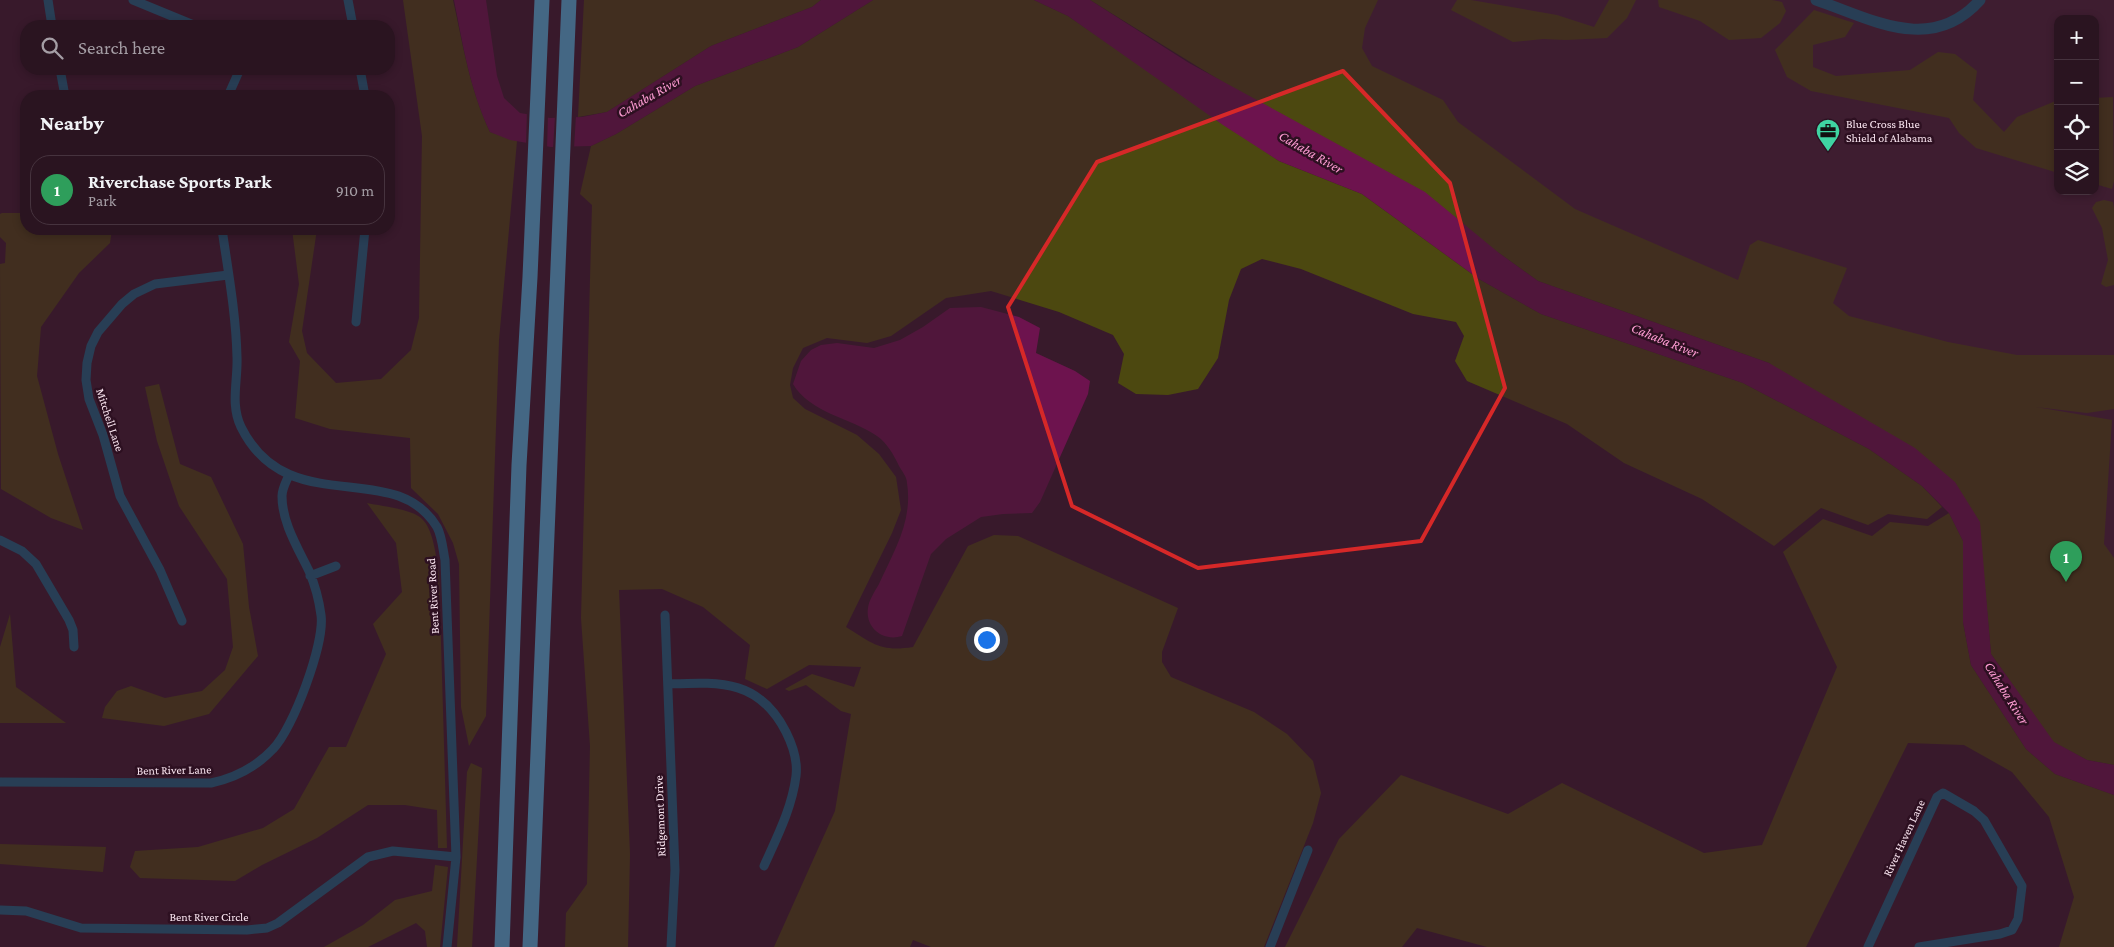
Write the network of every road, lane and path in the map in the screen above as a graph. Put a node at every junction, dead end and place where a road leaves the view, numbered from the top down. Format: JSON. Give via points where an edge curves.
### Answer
{"nodes":[{"id":1,"x":48,"y":0,"type":"edge"},
{"id":2,"x":133,"y":0,"type":"edge"},
{"id":3,"x":348,"y":0,"type":"edge"},
{"id":4,"x":542,"y":0,"type":"edge"},
{"id":5,"x":569,"y":0,"type":"edge"},
{"id":6,"x":1816,"y":0,"type":"edge"},
{"id":7,"x":1980,"y":0,"type":"edge"},
{"id":8,"x":51,"y":20,"type":"edge"},
{"id":9,"x":181,"y":20,"type":"edge"},
{"id":10,"x":352,"y":20,"type":"edge"},
{"id":11,"x":61,"y":75,"type":"edge"},
{"id":12,"x":237,"y":75,"type":"edge"},
{"id":13,"x":361,"y":75,"type":"edge"},
{"id":14,"x":63,"y":90,"type":"edge"},
{"id":15,"x":231,"y":90,"type":"edge"},
{"id":16,"x":363,"y":90,"type":"edge"},
{"id":17,"x":223,"y":235,"type":"edge"},
{"id":18,"x":364,"y":235,"type":"edge"},
{"id":19,"x":228,"y":275,"type":"junction"},
{"id":20,"x":356,"y":322,"type":"dead end"},
{"id":21,"x":289,"y":475,"type":"junction"},
{"id":22,"x":0,"y":540,"type":"edge"},
{"id":23,"x":336,"y":566,"type":"dead end"},
{"id":24,"x":310,"y":576,"type":"junction"},
{"id":25,"x":665,"y":615,"type":"dead end"},
{"id":26,"x":182,"y":621,"type":"dead end"},
{"id":27,"x":74,"y":647,"type":"dead end"},
{"id":28,"x":668,"y":684,"type":"junction"},
{"id":29,"x":0,"y":782,"type":"edge"},
{"id":30,"x":1308,"y":850,"type":"dead end"},
{"id":31,"x":456,"y":857,"type":"junction"},
{"id":32,"x":764,"y":866,"type":"dead end"},
{"id":33,"x":0,"y":910,"type":"edge"},
{"id":34,"x":447,"y":947,"type":"edge"},
{"id":35,"x":502,"y":947,"type":"edge"},
{"id":36,"x":530,"y":947,"type":"edge"},
{"id":37,"x":671,"y":947,"type":"edge"},
{"id":38,"x":1270,"y":947,"type":"edge"},
{"id":39,"x":1868,"y":947,"type":"edge"},
{"id":40,"x":1919,"y":947,"type":"edge"}],
"edges":[{"from":1,"to":8,"type":"street"},
{"from":2,"to":9,"type":"street"},
{"from":3,"to":10,"type":"street"},
{"from":4,"to":35,"type":"highway","via":[[519,465]]},
{"from":5,"to":36,"type":"highway"},
{"from":6,"to":7,"type":"street","via":[[1886,26],[1922,30],[1953,21]]},
{"from":11,"to":14,"type":"street"},
{"from":12,"to":15,"type":"street"},
{"from":13,"to":16,"type":"street"},
{"from":17,"to":19,"type":"street","name":"Bent River Road"},
{"from":18,"to":20,"type":"street"},
{"from":19,"to":21,"type":"street","name":"Bent River Road","via":[[237,358],[235,405],[240,425],[255,449]]},
{"from":19,"to":26,"type":"street","name":"Mitchell Lane","via":[[155,284],[134,294],[98,332],[87,363],[89,399],[118,489]]},
{"from":21,"to":24,"type":"street","name":"Bent River Lane","via":[[282,492],[284,509]]},
{"from":21,"to":31,"type":"street","name":"Bent River Road","via":[[322,485],[397,494],[416,504],[438,528],[445,560]]},
{"from":22,"to":27,"type":"street","via":[[22,551],[36,564],[69,620]]},
{"from":23,"to":24,"type":"street"},
{"from":24,"to":29,"type":"street","name":"Bent River Lane","via":[[321,618],[319,644],[290,723],[268,755],[249,769],[211,783]]},
{"from":25,"to":28,"type":"street","name":"Ridgemont Drive"},
{"from":28,"to":32,"type":"street","via":[[732,686],[758,696],[780,720],[795,749],[796,775],[787,813]]},
{"from":28,"to":37,"type":"street","name":"Ridgemont Drive","via":[[675,870]]},
{"from":30,"to":38,"type":"street"},
{"from":31,"to":33,"type":"street","name":"Bent River Circle","via":[[407,852],[374,855],[359,862],[267,928],[81,928],[26,911]]},
{"from":31,"to":34,"type":"street","name":"Bent River Road"},
{"from":39,"to":40,"type":"street","name":"River Haven Lane","via":[[1934,804],[1943,793],[1984,820],[2022,886],[2022,904],[2012,930]]}]}
